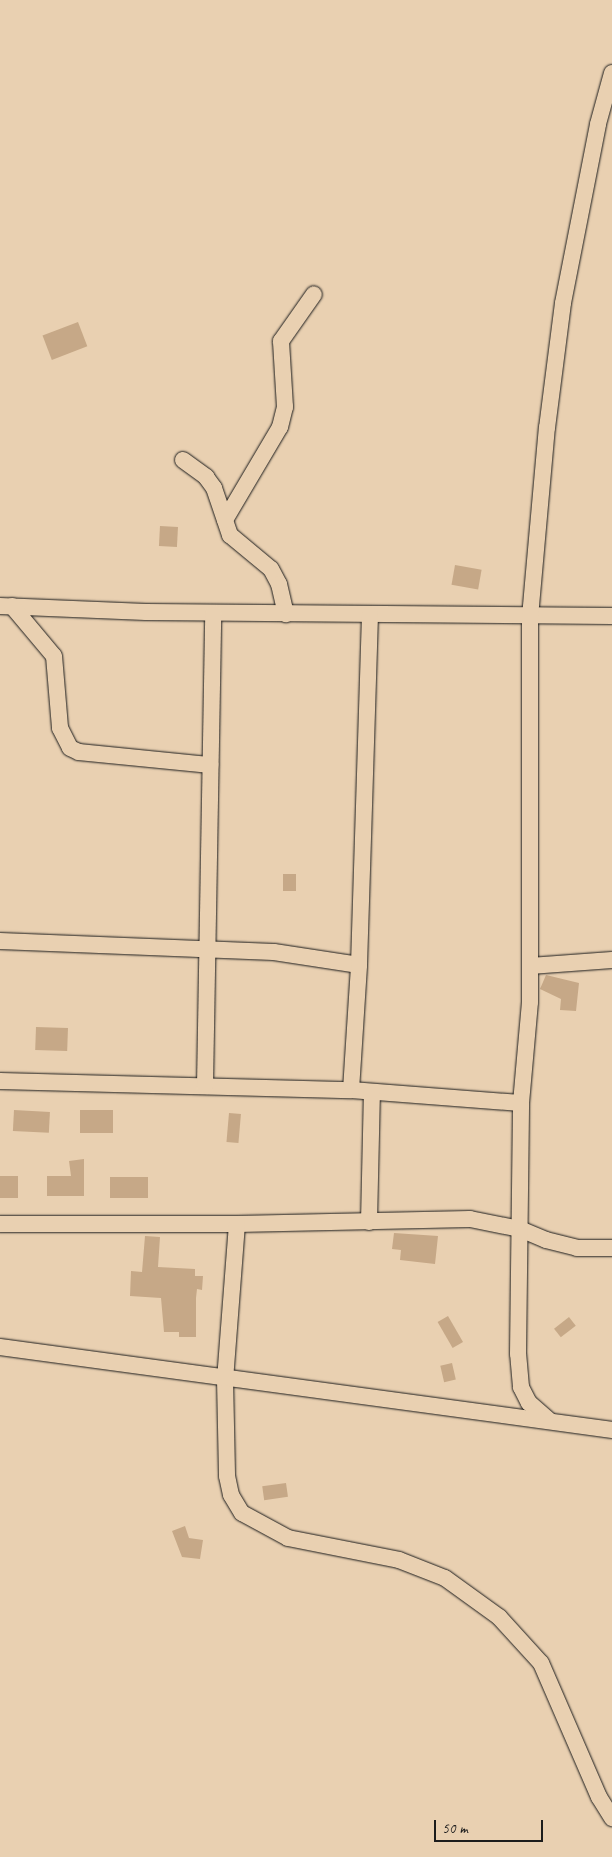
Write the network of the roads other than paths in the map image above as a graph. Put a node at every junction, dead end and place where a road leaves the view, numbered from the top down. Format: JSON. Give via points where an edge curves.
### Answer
{"nodes":[{"id":1,"x":612,"y":73,"type":"edge"},
{"id":2,"x":314,"y":294,"type":"dead end"},
{"id":3,"x":184,"y":460,"type":"dead end"},
{"id":4,"x":225,"y":520,"type":"junction"},
{"id":5,"x":6,"y":606,"type":"edge"},
{"id":6,"x":213,"y":613,"type":"junction"},
{"id":7,"x":286,"y":614,"type":"junction"},
{"id":8,"x":370,"y":615,"type":"junction"},
{"id":9,"x":612,"y":616,"type":"edge"},
{"id":10,"x":530,"y":617,"type":"junction"},
{"id":11,"x":210,"y":765,"type":"junction"},
{"id":12,"x":0,"y":941,"type":"edge"},
{"id":13,"x":207,"y":950,"type":"junction"},
{"id":14,"x":612,"y":960,"type":"edge"},
{"id":15,"x":359,"y":965,"type":"junction"},
{"id":16,"x":530,"y":966,"type":"junction"},
{"id":17,"x":0,"y":1081,"type":"edge"},
{"id":18,"x":205,"y":1086,"type":"junction"},
{"id":19,"x":351,"y":1090,"type":"junction"},
{"id":20,"x":372,"y":1092,"type":"junction"},
{"id":21,"x":521,"y":1103,"type":"junction"},
{"id":22,"x":369,"y":1222,"type":"junction"},
{"id":23,"x":0,"y":1224,"type":"edge"},
{"id":24,"x":237,"y":1224,"type":"junction"},
{"id":25,"x":520,"y":1228,"type":"junction"},
{"id":26,"x":612,"y":1248,"type":"edge"},
{"id":27,"x":0,"y":1347,"type":"edge"},
{"id":28,"x":224,"y":1379,"type":"junction"},
{"id":29,"x":550,"y":1421,"type":"junction"},
{"id":30,"x":612,"y":1430,"type":"edge"},
{"id":31,"x":612,"y":1818,"type":"edge"}],
"edges":[{"from":1,"to":10,"type":"street","via":[[598,124],[564,302],[547,428]]},
{"from":2,"to":4,"type":"street","via":[[281,341],[284,407],[280,427]]},
{"from":3,"to":4,"type":"street","via":[[206,477],[214,488]]},
{"from":4,"to":7,"type":"street","via":[[230,535],[271,569],[279,584]]},
{"from":5,"to":6,"type":"street"},
{"from":5,"to":11,"type":"street","via":[[54,656],[60,728],[70,748],[79,752]]},
{"from":6,"to":7,"type":"street"},
{"from":6,"to":11,"type":"street"},
{"from":7,"to":8,"type":"street"},
{"from":8,"to":10,"type":"street"},
{"from":8,"to":15,"type":"street"},
{"from":9,"to":10,"type":"street"},
{"from":10,"to":16,"type":"street"},
{"from":11,"to":13,"type":"street"},
{"from":12,"to":13,"type":"street"},
{"from":13,"to":15,"type":"street","via":[[274,952]]},
{"from":13,"to":18,"type":"street"},
{"from":14,"to":16,"type":"street"},
{"from":15,"to":19,"type":"street"},
{"from":16,"to":21,"type":"street"},
{"from":17,"to":18,"type":"street"},
{"from":18,"to":19,"type":"street"},
{"from":19,"to":20,"type":"street"},
{"from":20,"to":21,"type":"street"},
{"from":20,"to":22,"type":"street"},
{"from":21,"to":25,"type":"street"},
{"from":22,"to":24,"type":"street"},
{"from":22,"to":25,"type":"street","via":[[470,1219]]},
{"from":23,"to":24,"type":"street"},
{"from":24,"to":28,"type":"street"},
{"from":25,"to":26,"type":"street","via":[[546,1240],[577,1248]]},
{"from":25,"to":29,"type":"street","via":[[521,1386],[529,1403]]},
{"from":27,"to":28,"type":"street","via":[[126,1362]]},
{"from":28,"to":29,"type":"street"},
{"from":28,"to":31,"type":"street","via":[[227,1476],[231,1495],[242,1513],[288,1538],[400,1560],[445,1578],[499,1617],[541,1662],[599,1797]]},
{"from":29,"to":30,"type":"street"}]}
